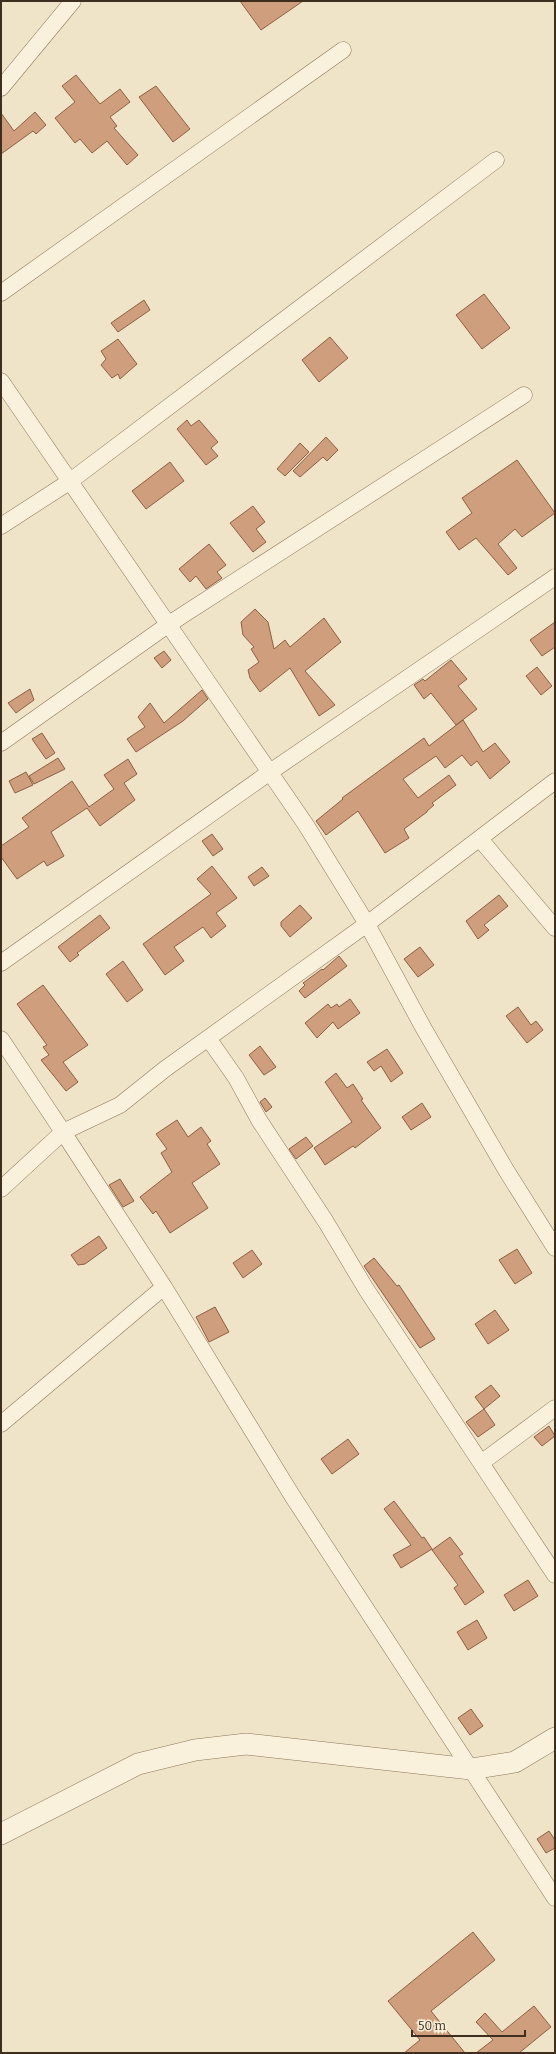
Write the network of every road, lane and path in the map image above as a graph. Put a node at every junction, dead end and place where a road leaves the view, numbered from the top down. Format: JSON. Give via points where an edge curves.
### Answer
{"nodes":[{"id":1,"x":73,"y":1,"type":"edge"},
{"id":2,"x":343,"y":50,"type":"dead end"},
{"id":3,"x":1,"y":88,"type":"edge"},
{"id":4,"x":496,"y":160,"type":"dead end"},
{"id":5,"x":1,"y":293,"type":"edge"},
{"id":6,"x":1,"y":381,"type":"edge"},
{"id":7,"x":524,"y":395,"type":"dead end"},
{"id":8,"x":69,"y":482,"type":"junction"},
{"id":9,"x":1,"y":526,"type":"edge"},
{"id":10,"x":555,"y":577,"type":"edge"},
{"id":11,"x":169,"y":624,"type":"junction"},
{"id":12,"x":1,"y":743,"type":"edge"},
{"id":13,"x":270,"y":772,"type":"junction"},
{"id":14,"x":555,"y":781,"type":"edge"},
{"id":15,"x":480,"y":839,"type":"junction"},
{"id":16,"x":367,"y":924,"type":"junction"},
{"id":17,"x":555,"y":928,"type":"edge"},
{"id":18,"x":1,"y":963,"type":"edge"},
{"id":19,"x":208,"y":1038,"type":"junction"},
{"id":20,"x":1,"y":1039,"type":"edge"},
{"id":21,"x":63,"y":1132,"type":"junction"},
{"id":22,"x":1,"y":1189,"type":"edge"},
{"id":23,"x":555,"y":1248,"type":"edge"},
{"id":24,"x":164,"y":1287,"type":"junction"},
{"id":25,"x":555,"y":1408,"type":"edge"},
{"id":26,"x":1,"y":1424,"type":"edge"},
{"id":27,"x":482,"y":1463,"type":"junction"},
{"id":28,"x":555,"y":1575,"type":"edge"},
{"id":29,"x":555,"y":1738,"type":"edge"},
{"id":30,"x":471,"y":1769,"type":"junction"},
{"id":31,"x":1,"y":1834,"type":"edge"},
{"id":32,"x":555,"y":1898,"type":"edge"}],
"edges":[{"from":1,"to":3,"type":"street"},
{"from":2,"to":5,"type":"street"},
{"from":4,"to":8,"type":"street"},
{"from":6,"to":8,"type":"street"},
{"from":7,"to":11,"type":"street"},
{"from":8,"to":9,"type":"street"},
{"from":8,"to":11,"type":"street"},
{"from":10,"to":13,"type":"street"},
{"from":11,"to":12,"type":"street"},
{"from":11,"to":13,"type":"street"},
{"from":13,"to":16,"type":"street"},
{"from":13,"to":18,"type":"street"},
{"from":14,"to":15,"type":"street"},
{"from":15,"to":16,"type":"street"},
{"from":15,"to":17,"type":"street"},
{"from":16,"to":19,"type":"street"},
{"from":16,"to":23,"type":"street","via":[[462,1096]]},
{"from":19,"to":21,"type":"street","via":[[120,1105]]},
{"from":19,"to":27,"type":"street","via":[[236,1078],[259,1120],[326,1222],[366,1289]]},
{"from":20,"to":21,"type":"street"},
{"from":21,"to":22,"type":"street"},
{"from":21,"to":24,"type":"street"},
{"from":24,"to":26,"type":"street"},
{"from":24,"to":30,"type":"street","via":[[293,1497]]},
{"from":25,"to":27,"type":"street"},
{"from":27,"to":28,"type":"street"},
{"from":29,"to":30,"type":"street","via":[[515,1762]]},
{"from":30,"to":31,"type":"street","via":[[246,1744],[195,1750],[138,1764]]},
{"from":30,"to":32,"type":"street"}]}
